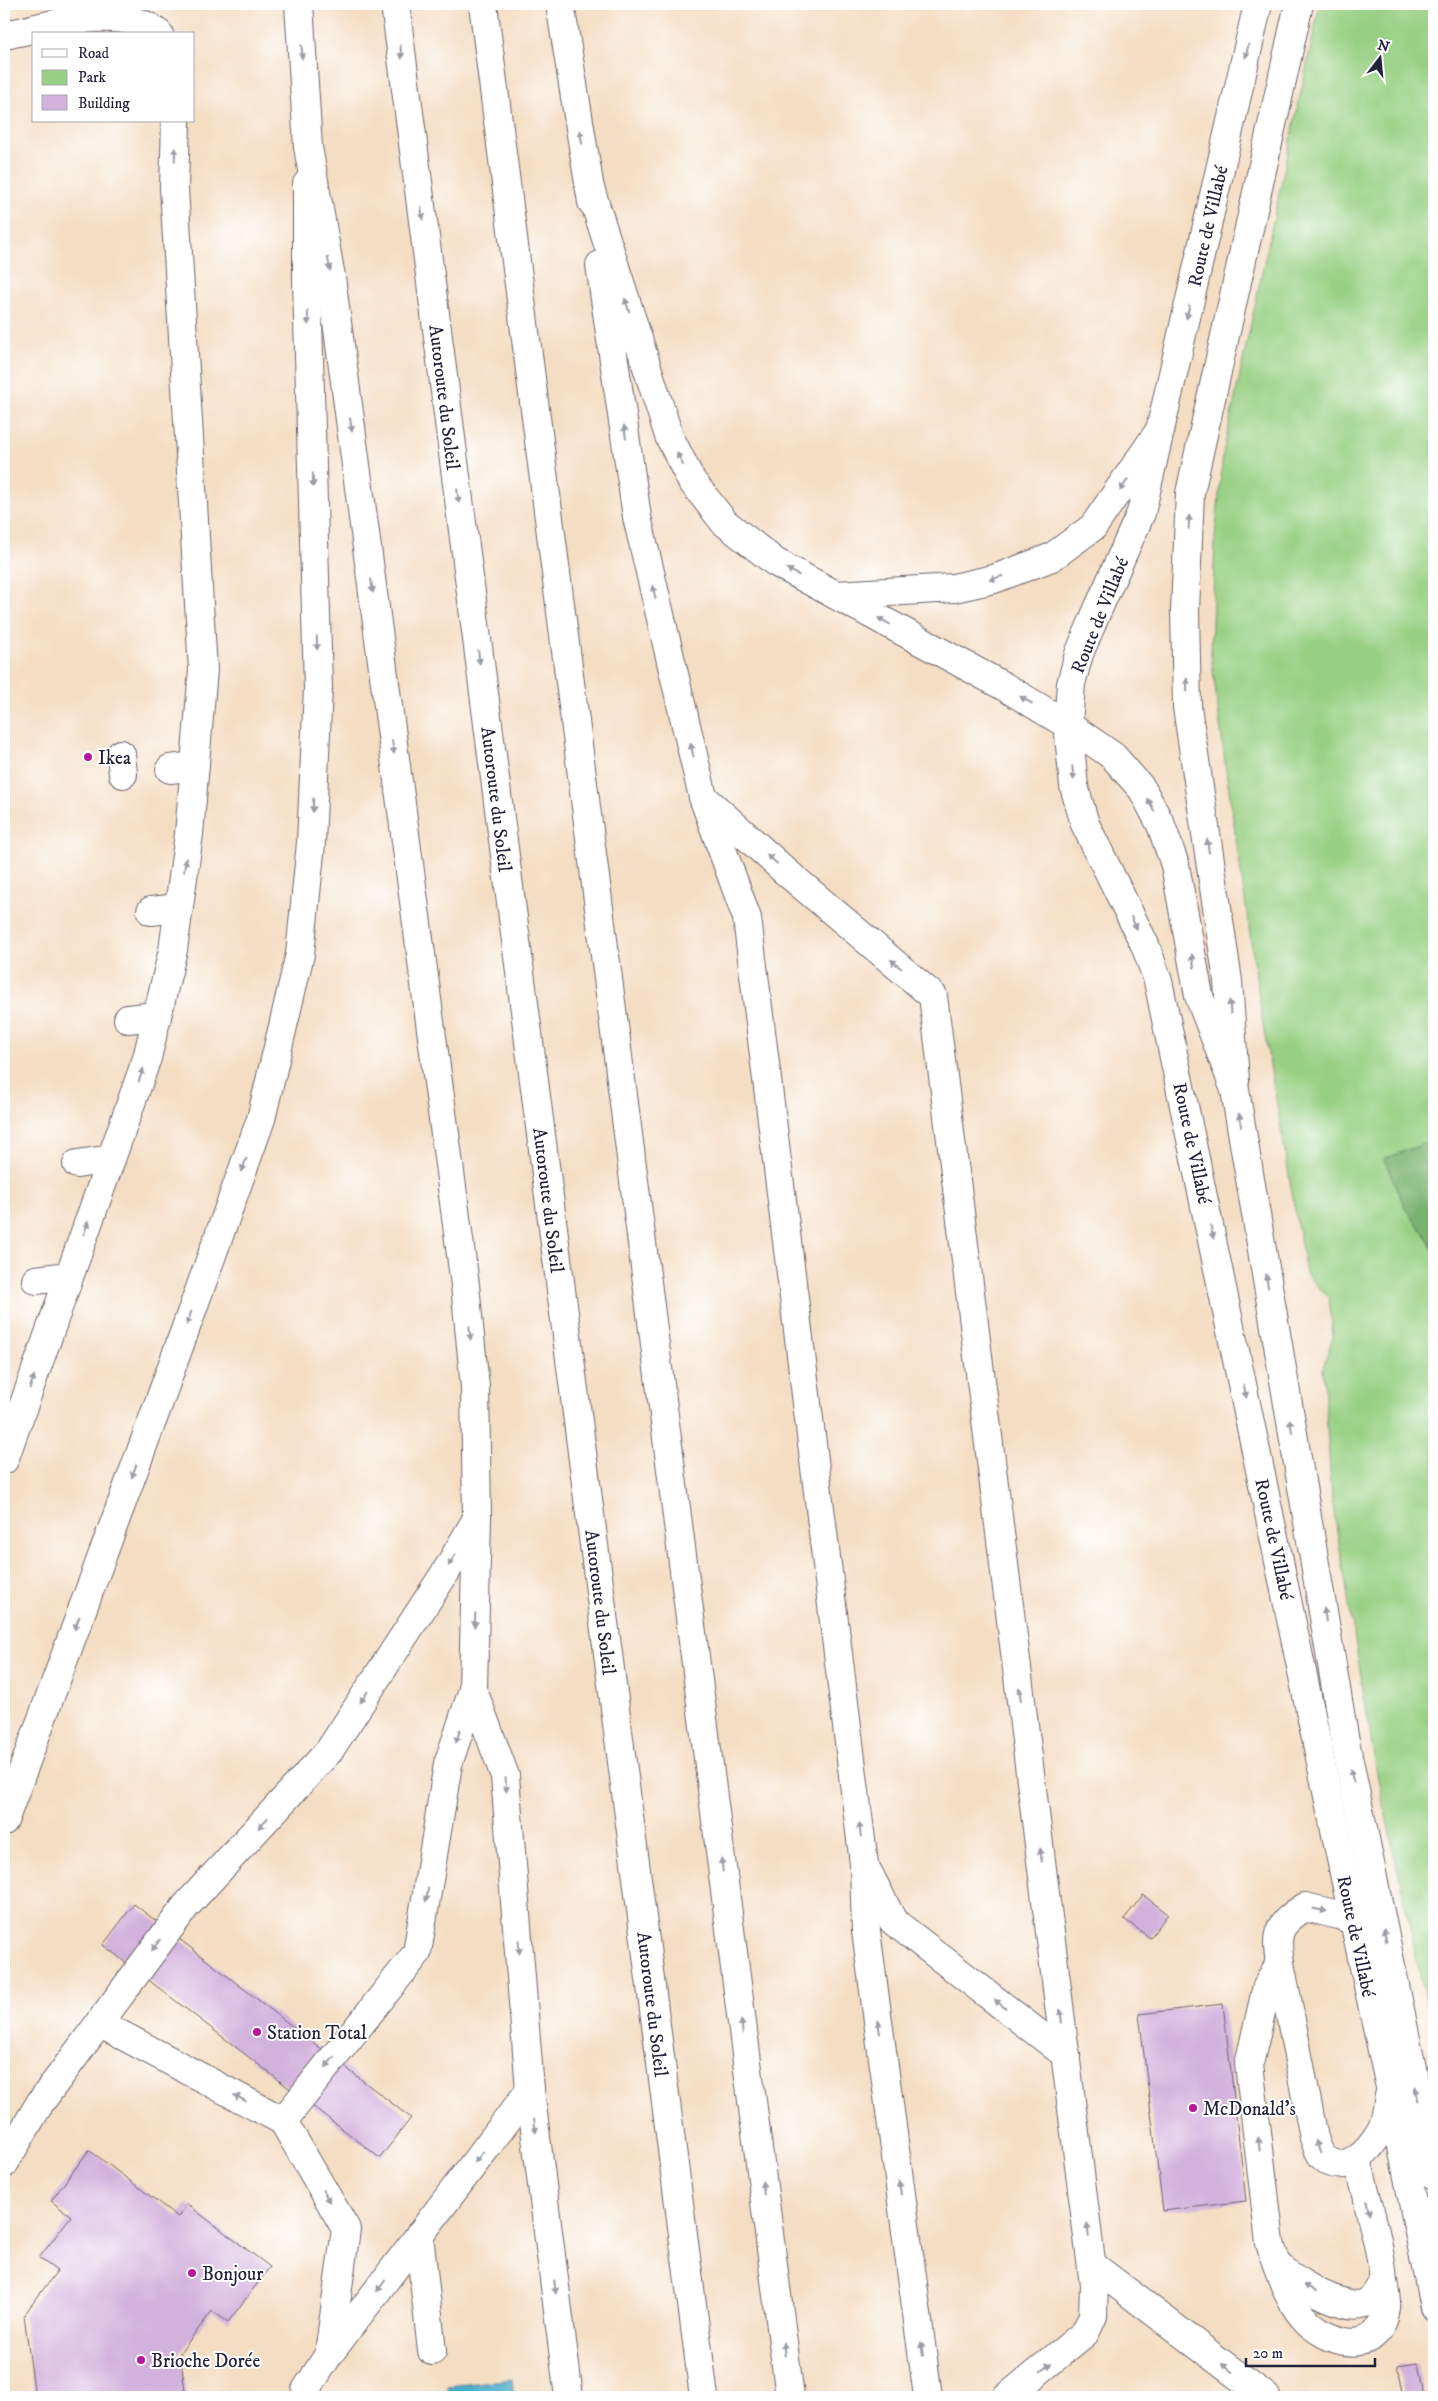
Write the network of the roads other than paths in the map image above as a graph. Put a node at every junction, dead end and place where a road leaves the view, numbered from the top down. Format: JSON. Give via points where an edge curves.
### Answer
{"nodes":[{"id":1,"x":299,"y":4,"type":"edge"},
{"id":2,"x":395,"y":4,"type":"edge"},
{"id":3,"x":483,"y":4,"type":"edge"},
{"id":4,"x":560,"y":4,"type":"edge"},
{"id":5,"x":1258,"y":4,"type":"edge"},
{"id":6,"x":1299,"y":4,"type":"edge"},
{"id":7,"x":155,"y":32,"type":"edge"},
{"id":8,"x":4,"y":35,"type":"edge"},
{"id":9,"x":176,"y":122,"type":"edge"},
{"id":10,"x":308,"y":147,"type":"junction"},
{"id":11,"x":589,"y":185,"type":"junction"},
{"id":12,"x":1160,"y":430,"type":"junction"},
{"id":13,"x":836,"y":596,"type":"junction"},
{"id":14,"x":1068,"y":725,"type":"junction"},
{"id":15,"x":703,"y":797,"type":"junction"},
{"id":16,"x":179,"y":908,"type":"junction"},
{"id":17,"x":151,"y":911,"type":"dead end"},
{"id":18,"x":157,"y":1016,"type":"junction"},
{"id":19,"x":128,"y":1019,"type":"dead end"},
{"id":20,"x":1235,"y":1090,"type":"junction"},
{"id":21,"x":111,"y":1159,"type":"junction"},
{"id":22,"x":77,"y":1164,"type":"dead end"},
{"id":23,"x":69,"y":1276,"type":"junction"},
{"id":24,"x":36,"y":1280,"type":"dead end"},
{"id":25,"x":11,"y":1418,"type":"edge"},
{"id":26,"x":4,"y":1460,"type":"edge"},
{"id":27,"x":477,"y":1518,"type":"junction"},
{"id":28,"x":473,"y":1690,"type":"junction"},
{"id":29,"x":4,"y":1821,"type":"edge"},
{"id":30,"x":864,"y":1864,"type":"junction"},
{"id":31,"x":1354,"y":1921,"type":"junction"},
{"id":32,"x":1280,"y":1963,"type":"junction"},
{"id":33,"x":99,"y":2023,"type":"junction"},
{"id":34,"x":1066,"y":2055,"type":"junction"},
{"id":35,"x":1390,"y":2087,"type":"junction"},
{"id":36,"x":530,"y":2090,"type":"junction"},
{"id":37,"x":283,"y":2121,"type":"junction"},
{"id":38,"x":1357,"y":2160,"type":"junction"},
{"id":39,"x":4,"y":2164,"type":"edge"},
{"id":40,"x":1434,"y":2176,"type":"edge"},
{"id":41,"x":420,"y":2235,"type":"junction"},
{"id":42,"x":1276,"y":2262,"type":"junction"},
{"id":43,"x":1092,"y":2265,"type":"junction"},
{"id":44,"x":1383,"y":2281,"type":"junction"},
{"id":45,"x":1434,"y":2307,"type":"edge"},
{"id":46,"x":432,"y":2351,"type":"dead end"},
{"id":47,"x":329,"y":2354,"type":"junction"},
{"id":48,"x":307,"y":2397,"type":"edge"},
{"id":49,"x":569,"y":2397,"type":"edge"},
{"id":50,"x":704,"y":2397,"type":"edge"},
{"id":51,"x":790,"y":2397,"type":"edge"},
{"id":52,"x":928,"y":2397,"type":"edge"},
{"id":53,"x":1007,"y":2397,"type":"edge"},
{"id":54,"x":1266,"y":2397,"type":"edge"}],
"edges":[{"from":1,"to":10,"type":"main road","one_way":true},
{"from":2,"to":50,"type":"main road","name":"Autoroute du Soleil","one_way":true},
{"from":51,"to":3,"type":"main road","one_way":true},
{"from":11,"to":4,"type":"main road","one_way":true},
{"from":5,"to":12,"type":"main road","name":"Route de Villabé","one_way":true},
{"from":20,"to":6,"type":"main road","name":"Route de Villabé","one_way":true,"via":[[1228,981],[1187,707],[1190,493]]},
{"from":7,"to":8,"type":"main road","via":[[136,22],[113,17]]},
{"from":16,"to":9,"type":"main road","one_way":true,"via":[[189,834],[183,768],[203,670],[174,188]]},
{"from":10,"to":27,"type":"main road","one_way":true,"via":[[331,277],[465,1285],[475,1387]]},
{"from":10,"to":29,"type":"main road","one_way":true,"via":[[307,281],[318,688],[311,842],[300,954],[261,1119]]},
{"from":13,"to":11,"type":"main road","one_way":true,"via":[[775,562],[724,522],[691,480],[669,436]]},
{"from":15,"to":11,"type":"main road","one_way":true,"via":[[637,517]]},
{"from":12,"to":13,"type":"main road","one_way":true,"via":[[1093,527],[1052,557],[994,579],[954,588]]},
{"from":12,"to":14,"type":"main road","name":"Route de Villabé","via":[[1141,514],[1079,654],[1071,684]]},
{"from":14,"to":13,"type":"main road","one_way":true,"via":[[1005,686]]},
{"from":20,"to":14,"type":"main road","one_way":true,"via":[[1199,996],[1175,865],[1161,825],[1142,790],[1113,756]]},
{"from":14,"to":31,"type":"main road","name":"Route de Villabé","one_way":true,"via":[[1074,786],[1085,824],[1145,945],[1158,981]]},
{"from":30,"to":15,"type":"main road","one_way":true,"via":[[746,918]]},
{"from":34,"to":15,"type":"main road","one_way":true,"via":[[933,996]]},
{"from":16,"to":17,"type":"main road"},
{"from":16,"to":18,"type":"main road","via":[[173,950]]},
{"from":18,"to":19,"type":"main road"},
{"from":21,"to":18,"type":"main road","one_way":true,"via":[[147,1058]]},
{"from":40,"to":20,"type":"main road","name":"Route de Villabé","one_way":true,"via":[[1344,1736]]},
{"from":21,"to":22,"type":"main road"},
{"from":23,"to":21,"type":"main road","one_way":true},
{"from":23,"to":24,"type":"main road"},
{"from":25,"to":23,"type":"main road","one_way":true},
{"from":25,"to":26,"type":"main road"},
{"from":27,"to":28,"type":"main road","one_way":true},
{"from":27,"to":33,"type":"main road","one_way":true,"via":[[329,1751],[186,1906]]},
{"from":28,"to":36,"type":"main road","one_way":true,"via":[[506,1776]]},
{"from":28,"to":37,"type":"main road","one_way":true,"via":[[448,1764],[417,1953]]},
{"from":34,"to":30,"type":"main road","one_way":true,"via":[[893,1921]]},
{"from":52,"to":30,"type":"main road","one_way":true,"via":[[866,1931]]},
{"from":32,"to":31,"type":"main road","one_way":true,"via":[[1280,1931],[1286,1920],[1305,1908]]},
{"from":31,"to":35,"type":"main road","name":"Route de Villabé"},
{"from":38,"to":32,"type":"main road","one_way":true,"via":[[1331,2163],[1320,2155]]},
{"from":42,"to":32,"type":"main road","one_way":true,"via":[[1270,2243],[1249,2064],[1267,1986]]},
{"from":37,"to":33,"type":"main road","one_way":true},
{"from":33,"to":39,"type":"main road","via":[[40,2103]]},
{"from":43,"to":34,"type":"main road","one_way":true},
{"from":35,"to":38,"type":"main road","via":[[1382,2129]]},
{"from":35,"to":45,"type":"main road","name":"Route de Villabé"},
{"from":36,"to":41,"type":"main road","one_way":true},
{"from":36,"to":49,"type":"main road","one_way":true},
{"from":37,"to":47,"type":"main road","one_way":true,"via":[[346,2229]]},
{"from":38,"to":44,"type":"main road","one_way":true},
{"from":41,"to":46,"type":"main road"},
{"from":41,"to":47,"type":"main road","one_way":true},
{"from":44,"to":42,"type":"main road","one_way":true,"via":[[1373,2298],[1361,2304],[1344,2303],[1305,2285]]},
{"from":42,"to":44,"type":"main road","via":[[1289,2297],[1309,2322],[1331,2337],[1349,2343],[1365,2341],[1379,2330],[1386,2307]]},
{"from":53,"to":43,"type":"main road","one_way":true,"via":[[1085,2333],[1095,2295]]},
{"from":54,"to":43,"type":"main road","one_way":true},
{"from":47,"to":48,"type":"main road","via":[[306,2390]]}]}
